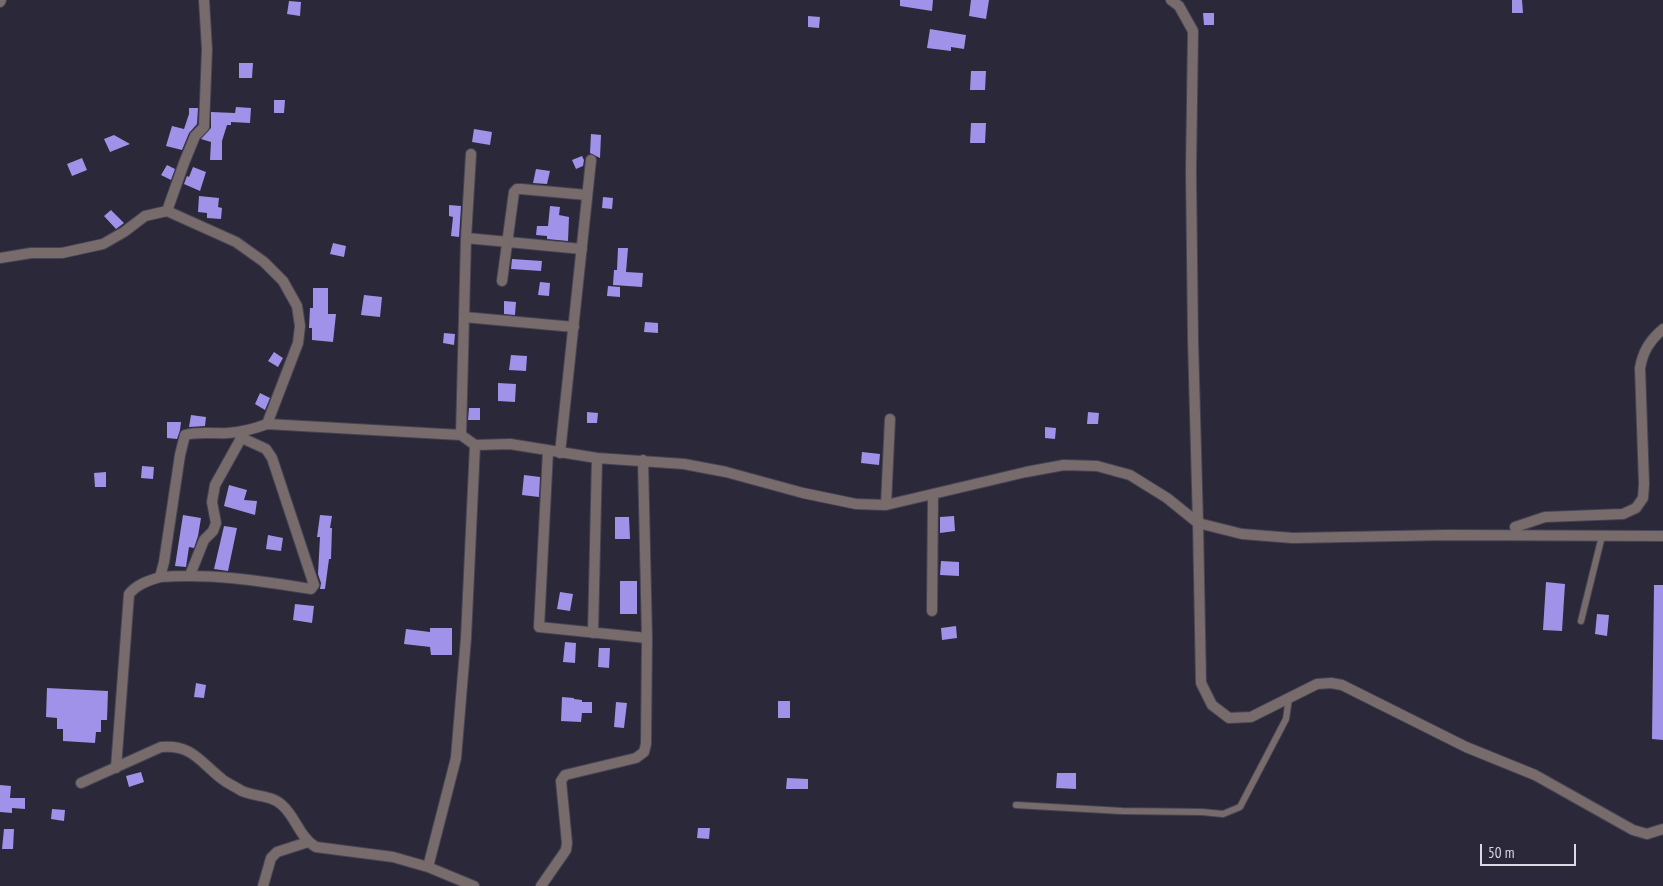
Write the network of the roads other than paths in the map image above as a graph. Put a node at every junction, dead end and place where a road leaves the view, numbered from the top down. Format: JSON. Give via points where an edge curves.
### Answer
{"nodes":[{"id":1,"x":204,"y":0,"type":"edge"},
{"id":2,"x":1177,"y":2,"type":"edge"},
{"id":3,"x":471,"y":154,"type":"dead end"},
{"id":4,"x":591,"y":160,"type":"dead end"},
{"id":5,"x":588,"y":195,"type":"junction"},
{"id":6,"x":167,"y":211,"type":"junction"},
{"id":7,"x":466,"y":238,"type":"junction"},
{"id":8,"x":507,"y":242,"type":"junction"},
{"id":9,"x":582,"y":250,"type":"junction"},
{"id":10,"x":0,"y":258,"type":"edge"},
{"id":11,"x":502,"y":281,"type":"dead end"},
{"id":12,"x":464,"y":317,"type":"junction"},
{"id":13,"x":574,"y":327,"type":"junction"},
{"id":14,"x":1663,"y":329,"type":"edge"},
{"id":15,"x":890,"y":419,"type":"dead end"},
{"id":16,"x":267,"y":424,"type":"junction"},
{"id":17,"x":461,"y":434,"type":"junction"},
{"id":18,"x":243,"y":435,"type":"junction"},
{"id":19,"x":475,"y":445,"type":"junction"},
{"id":20,"x":548,"y":451,"type":"junction"},
{"id":21,"x":560,"y":453,"type":"junction"},
{"id":22,"x":597,"y":458,"type":"junction"},
{"id":23,"x":643,"y":460,"type":"junction"},
{"id":24,"x":933,"y":494,"type":"junction"},
{"id":25,"x":886,"y":506,"type":"junction"},
{"id":26,"x":1198,"y":523,"type":"junction"},
{"id":27,"x":1515,"y":528,"type":"dead end"},
{"id":28,"x":1602,"y":536,"type":"junction"},
{"id":29,"x":1663,"y":536,"type":"edge"},
{"id":30,"x":190,"y":575,"type":"junction"},
{"id":31,"x":160,"y":577,"type":"junction"},
{"id":32,"x":932,"y":611,"type":"dead end"},
{"id":33,"x":1581,"y":621,"type":"dead end"},
{"id":34,"x":594,"y":632,"type":"junction"},
{"id":35,"x":647,"y":638,"type":"junction"},
{"id":36,"x":1289,"y":698,"type":"junction"},
{"id":37,"x":116,"y":768,"type":"junction"},
{"id":38,"x":81,"y":783,"type":"dead end"},
{"id":39,"x":1016,"y":806,"type":"dead end"},
{"id":40,"x":1663,"y":830,"type":"edge"},
{"id":41,"x":308,"y":842,"type":"junction"},
{"id":42,"x":428,"y":867,"type":"junction"},
{"id":43,"x":263,"y":886,"type":"edge"},
{"id":44,"x":474,"y":886,"type":"edge"},
{"id":45,"x":541,"y":886,"type":"edge"}],
"edges":[{"from":1,"to":6,"type":"street","via":[[207,49],[204,127],[195,136]]},
{"from":2,"to":26,"type":"street","via":[[1193,31],[1192,304]]},
{"from":3,"to":7,"type":"street"},
{"from":4,"to":5,"type":"street"},
{"from":5,"to":8,"type":"street","via":[[517,189]]},
{"from":5,"to":9,"type":"street"},
{"from":6,"to":10,"type":"street","via":[[145,216],[103,244],[62,253]]},
{"from":6,"to":16,"type":"street","via":[[236,242],[264,262],[283,281],[297,306],[298,343]]},
{"from":7,"to":8,"type":"street"},
{"from":7,"to":12,"type":"street"},
{"from":8,"to":9,"type":"street"},
{"from":8,"to":11,"type":"street"},
{"from":9,"to":13,"type":"street"},
{"from":12,"to":13,"type":"street"},
{"from":12,"to":17,"type":"street"},
{"from":13,"to":21,"type":"street"},
{"from":14,"to":27,"type":"street","via":[[1648,343],[1640,368],[1643,498],[1636,508],[1624,514],[1545,517]]},
{"from":15,"to":25,"type":"street"},
{"from":16,"to":17,"type":"street"},
{"from":16,"to":18,"type":"street"},
{"from":17,"to":19,"type":"street"},
{"from":18,"to":30,"type":"street","via":[[215,485],[212,502],[216,523],[204,540]]},
{"from":18,"to":30,"type":"street","via":[[266,449],[272,458],[313,588]]},
{"from":18,"to":31,"type":"street","via":[[185,435]]},
{"from":19,"to":20,"type":"street","via":[[510,444]]},
{"from":19,"to":42,"type":"street","via":[[466,638],[456,758]]},
{"from":20,"to":21,"type":"street"},
{"from":20,"to":34,"type":"street","via":[[539,627]]},
{"from":21,"to":22,"type":"street"},
{"from":22,"to":23,"type":"street"},
{"from":22,"to":34,"type":"street"},
{"from":23,"to":25,"type":"street","via":[[684,464],[803,493],[856,504]]},
{"from":23,"to":35,"type":"street"},
{"from":24,"to":25,"type":"street"},
{"from":24,"to":26,"type":"street","via":[[1064,465],[1097,466],[1130,475],[1167,498]]},
{"from":24,"to":32,"type":"street"},
{"from":26,"to":28,"type":"street","via":[[1242,534],[1293,538]]},
{"from":26,"to":36,"type":"street","via":[[1201,683],[1212,705],[1229,718],[1251,717]]},
{"from":28,"to":29,"type":"street"},
{"from":28,"to":33,"type":"lane"},
{"from":30,"to":31,"type":"street"},
{"from":31,"to":37,"type":"street","via":[[142,583],[129,594]]},
{"from":34,"to":35,"type":"street"},
{"from":35,"to":45,"type":"street","via":[[644,752],[636,758],[565,775],[561,781],[566,850]]},
{"from":36,"to":39,"type":"lane","via":[[1286,719],[1240,807],[1224,814]]},
{"from":36,"to":40,"type":"street","via":[[1317,684],[1342,685],[1466,747],[1535,775],[1633,830],[1647,834]]},
{"from":37,"to":38,"type":"street"},
{"from":37,"to":41,"type":"street","via":[[160,747],[187,749],[222,779],[244,792],[273,799],[282,805]]},
{"from":41,"to":42,"type":"street","via":[[316,846],[393,857]]},
{"from":41,"to":43,"type":"street","via":[[277,852],[271,858]]},
{"from":42,"to":44,"type":"street"}]}
